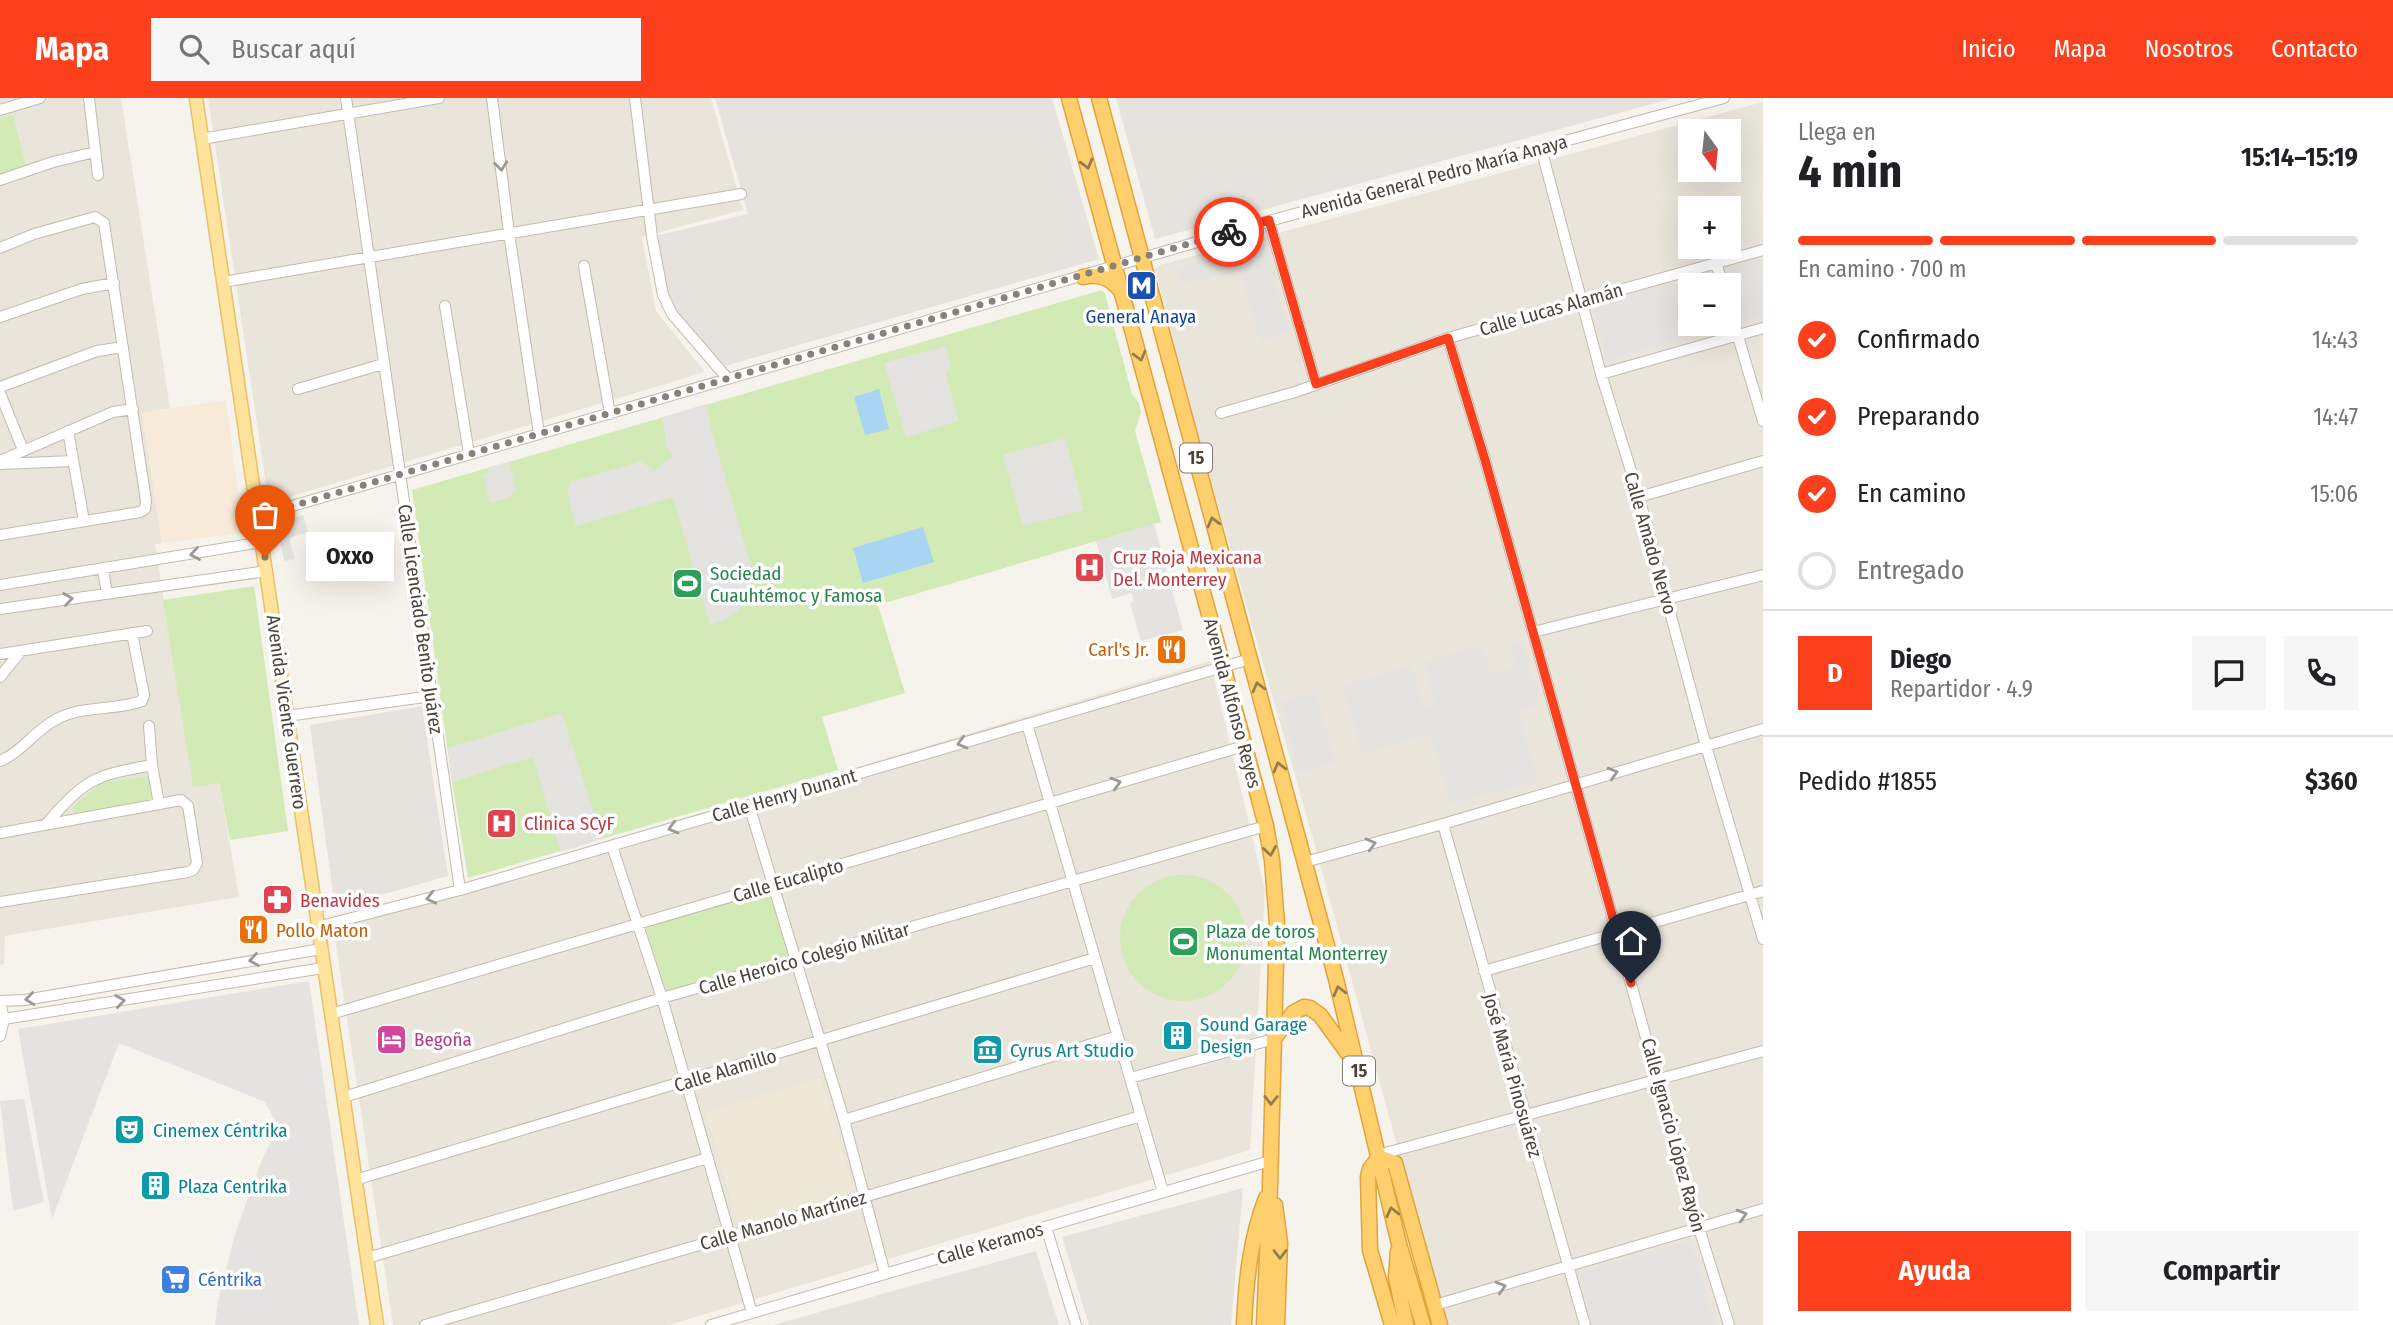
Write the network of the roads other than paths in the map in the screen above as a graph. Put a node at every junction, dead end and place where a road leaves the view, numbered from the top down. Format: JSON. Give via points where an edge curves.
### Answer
{"nodes":[{"id":1,"x":40,"y":98,"type":"edge"},
{"id":2,"x":89,"y":98,"type":"edge"},
{"id":3,"x":196,"y":98,"type":"edge"},
{"id":4,"x":346,"y":98,"type":"edge"},
{"id":5,"x":439,"y":98,"type":"edge"},
{"id":6,"x":492,"y":98,"type":"edge"},
{"id":7,"x":635,"y":98,"type":"edge"},
{"id":8,"x":1069,"y":98,"type":"edge"},
{"id":9,"x":1099,"y":98,"type":"edge"},
{"id":10,"x":1724,"y":98,"type":"edge"},
{"id":11,"x":0,"y":110,"type":"edge"},
{"id":12,"x":348,"y":114,"type":"junction"},
{"id":13,"x":202,"y":139,"type":"junction"},
{"id":14,"x":1541,"y":148,"type":"junction"},
{"id":15,"x":95,"y":152,"type":"junction"},
{"id":16,"x":98,"y":174,"type":"dead end"},
{"id":17,"x":0,"y":180,"type":"edge"},
{"id":18,"x":741,"y":194,"type":"dead end"},
{"id":19,"x":650,"y":210,"type":"junction"},
{"id":20,"x":1269,"y":220,"type":"junction"},
{"id":21,"x":509,"y":233,"type":"junction"},
{"id":22,"x":1,"y":246,"type":"edge"},
{"id":23,"x":1763,"y":250,"type":"edge"},
{"id":24,"x":370,"y":257,"type":"junction"},
{"id":25,"x":1143,"y":258,"type":"junction"},
{"id":26,"x":1716,"y":263,"type":"junction"},
{"id":27,"x":584,"y":266,"type":"dead end"},
{"id":28,"x":1116,"y":267,"type":"junction"},
{"id":29,"x":1719,"y":273,"type":"edge"},
{"id":30,"x":1083,"y":277,"type":"junction"},
{"id":31,"x":223,"y":282,"type":"junction"},
{"id":32,"x":114,"y":283,"type":"junction"},
{"id":33,"x":1580,"y":299,"type":"junction"},
{"id":34,"x":1125,"y":301,"type":"junction"},
{"id":35,"x":445,"y":306,"type":"dead end"},
{"id":36,"x":0,"y":317,"type":"edge"},
{"id":37,"x":1763,"y":328,"type":"edge"},
{"id":38,"x":1741,"y":334,"type":"edge"},
{"id":39,"x":1734,"y":336,"type":"edge"},
{"id":40,"x":1738,"y":336,"type":"edge"},
{"id":41,"x":1448,"y":338,"type":"junction"},
{"id":42,"x":123,"y":347,"type":"junction"},
{"id":43,"x":383,"y":364,"type":"junction"},
{"id":44,"x":1601,"y":373,"type":"junction"},
{"id":45,"x":728,"y":379,"type":"junction"},
{"id":46,"x":1316,"y":384,"type":"junction"},
{"id":47,"x":0,"y":387,"type":"edge"},
{"id":48,"x":298,"y":389,"type":"dead end"},
{"id":49,"x":0,"y":393,"type":"edge"},
{"id":50,"x":133,"y":409,"type":"junction"},
{"id":51,"x":1221,"y":412,"type":"dead end"},
{"id":52,"x":610,"y":414,"type":"junction"},
{"id":53,"x":1763,"y":421,"type":"edge"},
{"id":54,"x":68,"y":430,"type":"junction"},
{"id":55,"x":539,"y":434,"type":"junction"},
{"id":56,"x":23,"y":450,"type":"junction"},
{"id":57,"x":469,"y":454,"type":"junction"},
{"id":58,"x":73,"y":461,"type":"junction"},
{"id":59,"x":1763,"y":461,"type":"edge"},
{"id":60,"x":0,"y":463,"type":"edge"},
{"id":61,"x":401,"y":474,"type":"junction"},
{"id":62,"x":1639,"y":497,"type":"junction"},
{"id":63,"x":258,"y":516,"type":"junction"},
{"id":64,"x":84,"y":521,"type":"junction"},
{"id":65,"x":0,"y":535,"type":"edge"},
{"id":66,"x":262,"y":542,"type":"junction"},
{"id":67,"x":103,"y":569,"type":"junction"},
{"id":68,"x":267,"y":571,"type":"junction"},
{"id":69,"x":1763,"y":575,"type":"edge"},
{"id":70,"x":0,"y":586,"type":"edge"},
{"id":71,"x":107,"y":594,"type":"junction"},
{"id":72,"x":1667,"y":599,"type":"junction"},
{"id":73,"x":0,"y":609,"type":"edge"},
{"id":74,"x":147,"y":631,"type":"dead end"},
{"id":75,"x":1533,"y":632,"type":"junction"},
{"id":76,"x":132,"y":633,"type":"junction"},
{"id":77,"x":21,"y":651,"type":"junction"},
{"id":78,"x":0,"y":654,"type":"edge"},
{"id":79,"x":1250,"y":659,"type":"junction"},
{"id":80,"x":1223,"y":666,"type":"junction"},
{"id":81,"x":0,"y":677,"type":"edge"},
{"id":82,"x":432,"y":696,"type":"junction"},
{"id":83,"x":287,"y":716,"type":"junction"},
{"id":84,"x":1027,"y":724,"type":"junction"},
{"id":85,"x":149,"y":726,"type":"dead end"},
{"id":86,"x":1763,"y":729,"type":"edge"},
{"id":87,"x":1244,"y":746,"type":"junction"},
{"id":88,"x":1706,"y":746,"type":"junction"},
{"id":89,"x":0,"y":761,"type":"edge"},
{"id":90,"x":152,"y":765,"type":"junction"},
{"id":91,"x":1575,"y":784,"type":"junction"},
{"id":92,"x":1050,"y":803,"type":"junction"},
{"id":93,"x":159,"y":804,"type":"junction"},
{"id":94,"x":749,"y":806,"type":"junction"},
{"id":95,"x":47,"y":823,"type":"junction"},
{"id":96,"x":1443,"y":824,"type":"junction"},
{"id":97,"x":1266,"y":825,"type":"junction"},
{"id":98,"x":0,"y":833,"type":"edge"},
{"id":99,"x":611,"y":846,"type":"junction"},
{"id":100,"x":1305,"y":862,"type":"junction"},
{"id":101,"x":1072,"y":880,"type":"junction"},
{"id":102,"x":774,"y":884,"type":"junction"},
{"id":103,"x":460,"y":890,"type":"junction"},
{"id":104,"x":1763,"y":891,"type":"edge"},
{"id":105,"x":1750,"y":895,"type":"junction"},
{"id":106,"x":0,"y":902,"type":"edge"},
{"id":107,"x":637,"y":924,"type":"junction"},
{"id":108,"x":317,"y":927,"type":"junction"},
{"id":109,"x":1617,"y":934,"type":"junction"},
{"id":110,"x":1763,"y":939,"type":"edge"},
{"id":111,"x":321,"y":949,"type":"junction"},
{"id":112,"x":1095,"y":958,"type":"junction"},
{"id":113,"x":796,"y":961,"type":"junction"},
{"id":114,"x":323,"y":968,"type":"junction"},
{"id":115,"x":1484,"y":971,"type":"junction"},
{"id":116,"x":662,"y":998,"type":"junction"},
{"id":117,"x":0,"y":1002,"type":"edge"},
{"id":118,"x":331,"y":1014,"type":"junction"},
{"id":119,"x":4,"y":1019,"type":"junction"},
{"id":120,"x":0,"y":1036,"type":"edge"},
{"id":121,"x":1118,"y":1037,"type":"junction"},
{"id":122,"x":1274,"y":1039,"type":"junction"},
{"id":123,"x":819,"y":1041,"type":"junction"},
{"id":124,"x":1763,"y":1051,"type":"edge"},
{"id":125,"x":1359,"y":1069,"type":"junction"},
{"id":126,"x":1130,"y":1078,"type":"junction"},
{"id":127,"x":1659,"y":1080,"type":"junction"},
{"id":128,"x":685,"y":1082,"type":"junction"},
{"id":129,"x":344,"y":1097,"type":"junction"},
{"id":130,"x":1141,"y":1116,"type":"junction"},
{"id":131,"x":1525,"y":1117,"type":"junction"},
{"id":132,"x":844,"y":1120,"type":"junction"},
{"id":133,"x":1378,"y":1156,"type":"junction"},
{"id":134,"x":708,"y":1158,"type":"junction"},
{"id":135,"x":1270,"y":1161,"type":"junction"},
{"id":136,"x":355,"y":1180,"type":"junction"},
{"id":137,"x":1270,"y":1187,"type":"junction"},
{"id":138,"x":1163,"y":1192,"type":"junction"},
{"id":139,"x":864,"y":1196,"type":"junction"},
{"id":140,"x":1763,"y":1209,"type":"edge"},
{"id":141,"x":1046,"y":1227,"type":"junction"},
{"id":142,"x":1699,"y":1228,"type":"junction"},
{"id":143,"x":731,"y":1235,"type":"junction"},
{"id":144,"x":1399,"y":1244,"type":"junction"},
{"id":145,"x":367,"y":1258,"type":"junction"},
{"id":146,"x":1568,"y":1268,"type":"junction"},
{"id":147,"x":886,"y":1274,"type":"junction"},
{"id":148,"x":1435,"y":1305,"type":"junction"},
{"id":149,"x":752,"y":1313,"type":"junction"},
{"id":150,"x":377,"y":1325,"type":"edge"},
{"id":151,"x":425,"y":1325,"type":"edge"},
{"id":152,"x":711,"y":1325,"type":"edge"},
{"id":153,"x":1076,"y":1325,"type":"edge"},
{"id":154,"x":1244,"y":1325,"type":"edge"},
{"id":155,"x":1264,"y":1325,"type":"edge"},
{"id":156,"x":1277,"y":1325,"type":"edge"},
{"id":157,"x":1392,"y":1325,"type":"edge"},
{"id":158,"x":1406,"y":1325,"type":"edge"},
{"id":159,"x":1423,"y":1325,"type":"edge"},
{"id":160,"x":1440,"y":1325,"type":"edge"},
{"id":161,"x":1585,"y":1325,"type":"edge"},
{"id":162,"x":1729,"y":1325,"type":"edge"}],
"edges":[{"from":1,"to":11,"type":"street"},
{"from":2,"to":15,"type":"street"},
{"from":3,"to":13,"type":"main road","name":"Avenida Vicente Guerrero"},
{"from":4,"to":12,"type":"street","name":"Calle Licenciado Benito Juárez"},
{"from":5,"to":12,"type":"street"},
{"from":6,"to":21,"type":"street","one_way":true},
{"from":7,"to":19,"type":"street"},
{"from":8,"to":28,"type":"highway","name":"Avenida Alfonso Reyes","number":"15","one_way":true},
{"from":9,"to":25,"type":"highway","name":"Avenida Alfonso Reyes","number":"15"},
{"from":10,"to":14,"type":"street","name":"Avenida General Pedro María Anaya"},
{"from":12,"to":13,"type":"street"},
{"from":12,"to":24,"type":"street","name":"Calle Licenciado Benito Juárez"},
{"from":13,"to":31,"type":"main road","name":"Avenida Vicente Guerrero"},
{"from":14,"to":20,"type":"street","name":"Avenida General Pedro María Anaya"},
{"from":14,"to":33,"type":"street","name":"Calle Amado Nervo"},
{"from":15,"to":16,"type":"street"},
{"from":15,"to":17,"type":"street"},
{"from":18,"to":19,"type":"street"},
{"from":19,"to":21,"type":"street"},
{"from":19,"to":45,"type":"street","via":[[666,302]]},
{"from":20,"to":25,"type":"street","name":"Avenida General Pedro María Anaya"},
{"from":20,"to":46,"type":"street"},
{"from":21,"to":24,"type":"street"},
{"from":21,"to":55,"type":"street"},
{"from":22,"to":32,"type":"street","via":[[96,218],[106,226]]},
{"from":23,"to":26,"type":"street","name":"Calle Lucas Alamán"},
{"from":24,"to":31,"type":"street"},
{"from":24,"to":43,"type":"street","name":"Calle Licenciado Benito Juárez"},
{"from":25,"to":28,"type":"street","name":"Avenida General Pedro María Anaya"},
{"from":79,"to":25,"type":"highway","name":"Avenida Alfonso Reyes","number":"15","one_way":true},
{"from":26,"to":29,"type":"street"},
{"from":26,"to":33,"type":"street","name":"Calle Lucas Alamán"},
{"from":27,"to":52,"type":"street"},
{"from":28,"to":30,"type":"street","name":"Avenida General Pedro María Anaya"},
{"from":28,"to":34,"type":"highway","name":"Avenida Alfonso Reyes","number":"15"},
{"from":30,"to":34,"type":"highway","via":[[1109,279]]},
{"from":30,"to":45,"type":"street","name":"Avenida General Pedro María Anaya"},
{"from":31,"to":63,"type":"main road","name":"Avenida Vicente Guerrero"},
{"from":32,"to":36,"type":"street","via":[[61,295]]},
{"from":32,"to":42,"type":"street"},
{"from":33,"to":41,"type":"street","name":"Calle Lucas Alamán"},
{"from":33,"to":44,"type":"street","name":"Calle Amado Nervo"},
{"from":34,"to":80,"type":"highway","name":"Avenida Alfonso Reyes","number":"15","one_way":true},
{"from":35,"to":57,"type":"street"},
{"from":37,"to":38,"type":"street"},
{"from":39,"to":44,"type":"street"},
{"from":40,"to":53,"type":"street"},
{"from":41,"to":46,"type":"street","name":"Calle Lucas Alamán"},
{"from":41,"to":75,"type":"street","name":"Calle Ignacio López Rayón"},
{"from":42,"to":47,"type":"street","via":[[97,351]]},
{"from":42,"to":50,"type":"street"},
{"from":43,"to":48,"type":"street"},
{"from":43,"to":61,"type":"street","name":"Calle Licenciado Benito Juárez"},
{"from":44,"to":62,"type":"street","name":"Calle Amado Nervo"},
{"from":45,"to":52,"type":"street","name":"Avenida General Pedro María Anaya"},
{"from":46,"to":51,"type":"street","name":"Calle Lucas Alamán"},
{"from":49,"to":56,"type":"street"},
{"from":50,"to":54,"type":"street"},
{"from":50,"to":64,"type":"street","via":[[146,501],[143,511]]},
{"from":52,"to":55,"type":"street","name":"Avenida General Pedro María Anaya"},
{"from":54,"to":56,"type":"street"},
{"from":54,"to":58,"type":"street"},
{"from":55,"to":57,"type":"street","name":"Avenida General Pedro María Anaya"},
{"from":56,"to":60,"type":"street"},
{"from":57,"to":61,"type":"street","name":"Avenida General Pedro María Anaya"},
{"from":58,"to":60,"type":"street"},
{"from":58,"to":64,"type":"street"},
{"from":59,"to":62,"type":"street"},
{"from":61,"to":63,"type":"street","name":"Avenida General Pedro María Anaya"},
{"from":61,"to":82,"type":"street","name":"Calle Licenciado Benito Juárez"},
{"from":62,"to":72,"type":"street","name":"Calle Amado Nervo"},
{"from":63,"to":66,"type":"main road","name":"Avenida Vicente Guerrero"},
{"from":64,"to":65,"type":"street"},
{"from":66,"to":67,"type":"street","one_way":true},
{"from":66,"to":68,"type":"main road","name":"Avenida Vicente Guerrero"},
{"from":67,"to":70,"type":"street"},
{"from":67,"to":71,"type":"street"},
{"from":68,"to":71,"type":"street"},
{"from":68,"to":83,"type":"main road","name":"Avenida Vicente Guerrero"},
{"from":69,"to":72,"type":"street"},
{"from":73,"to":71,"type":"street","one_way":true},
{"from":72,"to":75,"type":"street"},
{"from":72,"to":88,"type":"street","name":"Calle Amado Nervo"},
{"from":74,"to":76,"type":"street"},
{"from":75,"to":91,"type":"street","name":"Calle Ignacio López Rayón"},
{"from":76,"to":77,"type":"street"},
{"from":76,"to":89,"type":"street","via":[[142,701],[67,714]]},
{"from":77,"to":78,"type":"street"},
{"from":77,"to":81,"type":"street"},
{"from":79,"to":80,"type":"street","name":"Calle Henry Dunant"},
{"from":100,"to":79,"type":"highway","name":"Avenida Alfonso Reyes","number":"15","one_way":true},
{"from":80,"to":84,"type":"street","name":"Calle Henry Dunant"},
{"from":80,"to":87,"type":"highway","name":"Avenida Alfonso Reyes","number":"15"},
{"from":82,"to":83,"type":"street"},
{"from":82,"to":103,"type":"street","name":"Calle Licenciado Benito Juárez"},
{"from":83,"to":108,"type":"main road","name":"Avenida Vicente Guerrero"},
{"from":84,"to":92,"type":"street"},
{"from":84,"to":94,"type":"street","name":"Calle Henry Dunant","one_way":true},
{"from":85,"to":90,"type":"street"},
{"from":86,"to":88,"type":"street"},
{"from":92,"to":87,"type":"street","name":"Calle Eucalipto","one_way":true},
{"from":87,"to":97,"type":"highway","name":"Avenida Alfonso Reyes","number":"15"},
{"from":91,"to":88,"type":"street","one_way":true},
{"from":88,"to":105,"type":"street","name":"Calle Amado Nervo"},
{"from":90,"to":93,"type":"street"},
{"from":90,"to":95,"type":"street","via":[[95,778]]},
{"from":91,"to":96,"type":"street"},
{"from":91,"to":109,"type":"street","name":"Calle Ignacio López Rayón"},
{"from":92,"to":101,"type":"street"},
{"from":92,"to":102,"type":"street","name":"Calle Eucalipto"},
{"from":93,"to":95,"type":"street"},
{"from":93,"to":106,"type":"street","via":[[181,800],[187,804],[197,863],[193,870]]},
{"from":94,"to":99,"type":"street","name":"Calle Henry Dunant","one_way":true},
{"from":94,"to":102,"type":"street"},
{"from":95,"to":98,"type":"street"},
{"from":100,"to":96,"type":"street","one_way":true},
{"from":96,"to":115,"type":"street","name":"José María Pinosuárez"},
{"from":97,"to":101,"type":"street","name":"Calle Heroico Colegio Militar"},
{"from":97,"to":122,"type":"highway","name":"Avenida Alfonso Reyes","number":"15","one_way":true,"via":[[1277,924]]},
{"from":99,"to":103,"type":"street","name":"Calle Henry Dunant"},
{"from":99,"to":107,"type":"street"},
{"from":125,"to":100,"type":"highway","number":"15","one_way":true},
{"from":101,"to":112,"type":"street"},
{"from":101,"to":113,"type":"street","name":"Calle Heroico Colegio Militar"},
{"from":102,"to":107,"type":"street","name":"Calle Eucalipto"},
{"from":102,"to":113,"type":"street"},
{"from":103,"to":108,"type":"street","name":"Calle Henry Dunant","one_way":true},
{"from":104,"to":105,"type":"street"},
{"from":105,"to":109,"type":"street"},
{"from":105,"to":110,"type":"street","name":"Calle Amado Nervo"},
{"from":107,"to":116,"type":"street"},
{"from":107,"to":118,"type":"street","name":"Calle Eucalipto"},
{"from":108,"to":111,"type":"main road","name":"Avenida Vicente Guerrero"},
{"from":109,"to":115,"type":"street"},
{"from":109,"to":127,"type":"street","name":"Calle Ignacio López Rayón"},
{"from":111,"to":114,"type":"main road","name":"Avenida Vicente Guerrero"},
{"from":111,"to":117,"type":"street","one_way":true},
{"from":112,"to":121,"type":"street"},
{"from":112,"to":123,"type":"street","name":"Calle Alamillo"},
{"from":113,"to":116,"type":"street","name":"Calle Heroico Colegio Militar"},
{"from":113,"to":123,"type":"street"},
{"from":114,"to":118,"type":"main road","name":"Avenida Vicente Guerrero"},
{"from":119,"to":114,"type":"street","one_way":true},
{"from":115,"to":131,"type":"street","name":"José María Pinosuárez"},
{"from":116,"to":128,"type":"street"},
{"from":116,"to":129,"type":"street","name":"Calle Heroico Colegio Militar"},
{"from":117,"to":119,"type":"street"},
{"from":118,"to":129,"type":"main road","name":"Avenida Vicente Guerrero"},
{"from":119,"to":120,"type":"street"},
{"from":121,"to":126,"type":"street"},
{"from":121,"to":132,"type":"street"},
{"from":122,"to":125,"type":"highway","via":[[1293,1013],[1310,1008]]},
{"from":122,"to":126,"type":"street"},
{"from":122,"to":135,"type":"highway","name":"Avenida Alfonso Reyes","number":"15","one_way":true},
{"from":123,"to":128,"type":"street","name":"Calle Alamillo"},
{"from":123,"to":132,"type":"street"},
{"from":124,"to":127,"type":"street"},
{"from":125,"to":133,"type":"highway","number":"15"},
{"from":126,"to":130,"type":"street"},
{"from":127,"to":131,"type":"street"},
{"from":127,"to":142,"type":"street","name":"Calle Ignacio López Rayón"},
{"from":128,"to":134,"type":"street"},
{"from":128,"to":136,"type":"street","name":"Calle Alamillo"},
{"from":129,"to":136,"type":"main road","name":"Avenida Vicente Guerrero"},
{"from":130,"to":138,"type":"street"},
{"from":130,"to":139,"type":"street","name":"Calle Manolo Martínez"},
{"from":131,"to":133,"type":"street"},
{"from":131,"to":146,"type":"street","name":"José María Pinosuárez"},
{"from":132,"to":139,"type":"street"},
{"from":144,"to":133,"type":"highway","number":"15","one_way":true},
{"from":133,"to":148,"type":"highway","via":[[1395,1163]]},
{"from":133,"to":157,"type":"highway","via":[[1368,1177],[1370,1250]]},
{"from":134,"to":143,"type":"street"},
{"from":134,"to":145,"type":"street"},
{"from":135,"to":137,"type":"highway","name":"Avenida Alfonso Reyes","number":"15"},
{"from":135,"to":138,"type":"street","name":"Calle Keramos"},
{"from":136,"to":145,"type":"main road","name":"Avenida Vicente Guerrero"},
{"from":137,"to":154,"type":"highway","via":[[1252,1243]]},
{"from":137,"to":155,"type":"highway","name":"Avenida Alfonso Reyes","number":"15"},
{"from":137,"to":156,"type":"highway","one_way":true,"via":[[1280,1243]]},
{"from":138,"to":141,"type":"street","name":"Calle Keramos"},
{"from":139,"to":143,"type":"street","name":"Calle Manolo Martínez"},
{"from":139,"to":147,"type":"street"},
{"from":142,"to":140,"type":"street","one_way":true},
{"from":141,"to":147,"type":"street","name":"Calle Keramos"},
{"from":141,"to":153,"type":"street"},
{"from":142,"to":146,"type":"street"},
{"from":142,"to":162,"type":"street","name":"Calle Ignacio López Rayón"},
{"from":143,"to":149,"type":"street"},
{"from":143,"to":151,"type":"street","name":"Calle Manolo Martínez"},
{"from":144,"to":158,"type":"highway","via":[[1396,1277]]},
{"from":144,"to":159,"type":"highway","number":"15"},
{"from":145,"to":150,"type":"main road","name":"Avenida Vicente Guerrero"},
{"from":148,"to":146,"type":"street","one_way":true},
{"from":146,"to":161,"type":"street","name":"José María Pinosuárez"},
{"from":147,"to":149,"type":"street","name":"Calle Keramos"},
{"from":148,"to":160,"type":"highway"},
{"from":149,"to":152,"type":"street","name":"Calle Keramos"}]}
